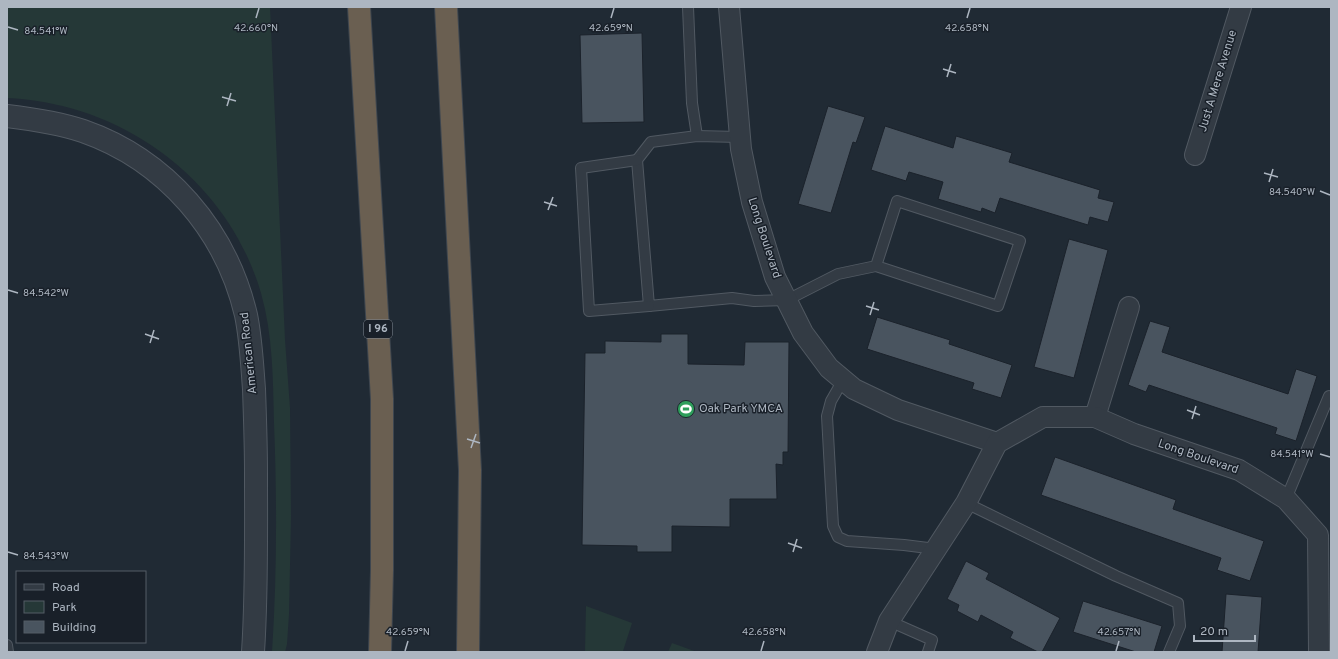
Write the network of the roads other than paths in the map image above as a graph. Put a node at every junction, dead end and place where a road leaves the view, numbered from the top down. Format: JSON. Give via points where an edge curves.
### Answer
{"nodes":[{"id":1,"x":359,"y":7,"type":"edge"},
{"id":2,"x":446,"y":7,"type":"edge"},
{"id":3,"x":688,"y":7,"type":"edge"},
{"id":4,"x":729,"y":7,"type":"edge"},
{"id":5,"x":1241,"y":7,"type":"edge"},
{"id":6,"x":7,"y":116,"type":"edge"},
{"id":7,"x":697,"y":136,"type":"junction"},
{"id":8,"x":739,"y":137,"type":"junction"},
{"id":9,"x":1194,"y":155,"type":"dead end"},
{"id":10,"x":637,"y":160,"type":"junction"},
{"id":11,"x":876,"y":266,"type":"junction"},
{"id":12,"x":787,"y":300,"type":"junction"},
{"id":13,"x":649,"y":306,"type":"junction"},
{"id":14,"x":1128,"y":307,"type":"dead end"},
{"id":15,"x":843,"y":380,"type":"junction"},
{"id":16,"x":1329,"y":396,"type":"dead end"},
{"id":17,"x":1095,"y":417,"type":"junction"},
{"id":18,"x":997,"y":443,"type":"junction"},
{"id":19,"x":1286,"y":499,"type":"junction"},
{"id":20,"x":966,"y":503,"type":"junction"},
{"id":21,"x":1324,"y":535,"type":"edge"},
{"id":22,"x":936,"y":549,"type":"junction"},
{"id":23,"x":889,"y":621,"type":"junction"},
{"id":24,"x":7,"y":645,"type":"edge"},
{"id":25,"x":8,"y":652,"type":"edge"},
{"id":26,"x":253,"y":652,"type":"edge"},
{"id":27,"x":380,"y":652,"type":"edge"},
{"id":28,"x":468,"y":652,"type":"edge"},
{"id":29,"x":877,"y":652,"type":"edge"},
{"id":30,"x":928,"y":652,"type":"edge"},
{"id":31,"x":1169,"y":652,"type":"edge"},
{"id":32,"x":1319,"y":652,"type":"edge"}],
"edges":[{"from":1,"to":27,"type":"highway","number":"I 96","via":[[382,399]]},
{"from":2,"to":28,"type":"highway","via":[[470,470]]},
{"from":3,"to":7,"type":"lane","via":[[692,103]]},
{"from":4,"to":8,"type":"street","name":"Long Boulevard"},
{"from":5,"to":9,"type":"street","name":"Just A Mere Avenue"},
{"from":6,"to":26,"type":"street","name":"American Road","via":[[71,128],[100,138],[128,152],[165,180],[187,201],[206,224],[223,252],[243,305],[252,361],[256,444]]},
{"from":7,"to":8,"type":"lane"},
{"from":7,"to":10,"type":"lane","via":[[651,142]]},
{"from":8,"to":12,"type":"street","name":"Long Boulevard","via":[[752,202],[775,277]]},
{"from":10,"to":13,"type":"lane"},
{"from":10,"to":13,"type":"lane","via":[[581,168],[589,311]]},
{"from":11,"to":11,"type":"lane","via":[[998,306],[1020,241],[897,201]]},
{"from":11,"to":12,"type":"lane","via":[[838,274]]},
{"from":12,"to":13,"type":"lane","via":[[754,301],[732,298]]},
{"from":12,"to":15,"type":"street","name":"Long Boulevard","via":[[803,332],[829,368]]},
{"from":14,"to":17,"type":"street"},
{"from":15,"to":18,"type":"street","name":"Long Boulevard","via":[[854,390],[898,410]]},
{"from":15,"to":22,"type":"lane","via":[[831,401],[827,416],[833,526],[838,537],[846,541]]},
{"from":16,"to":19,"type":"lane"},
{"from":17,"to":18,"type":"street","name":"Long Boulevard","via":[[1043,417]]},
{"from":17,"to":19,"type":"street","name":"Long Boulevard","via":[[1134,434],[1239,470]]},
{"from":18,"to":20,"type":"street"},
{"from":19,"to":21,"type":"street","name":"Long Boulevard"},
{"from":20,"to":22,"type":"street"},
{"from":20,"to":31,"type":"lane","via":[[1116,576],[1178,603],[1180,626]]},
{"from":21,"to":32,"type":"street","name":"Long Boulevard"},
{"from":22,"to":23,"type":"street"},
{"from":23,"to":29,"type":"street"},
{"from":23,"to":30,"type":"lane","via":[[932,640]]},
{"from":24,"to":25,"type":"lane"}]}
